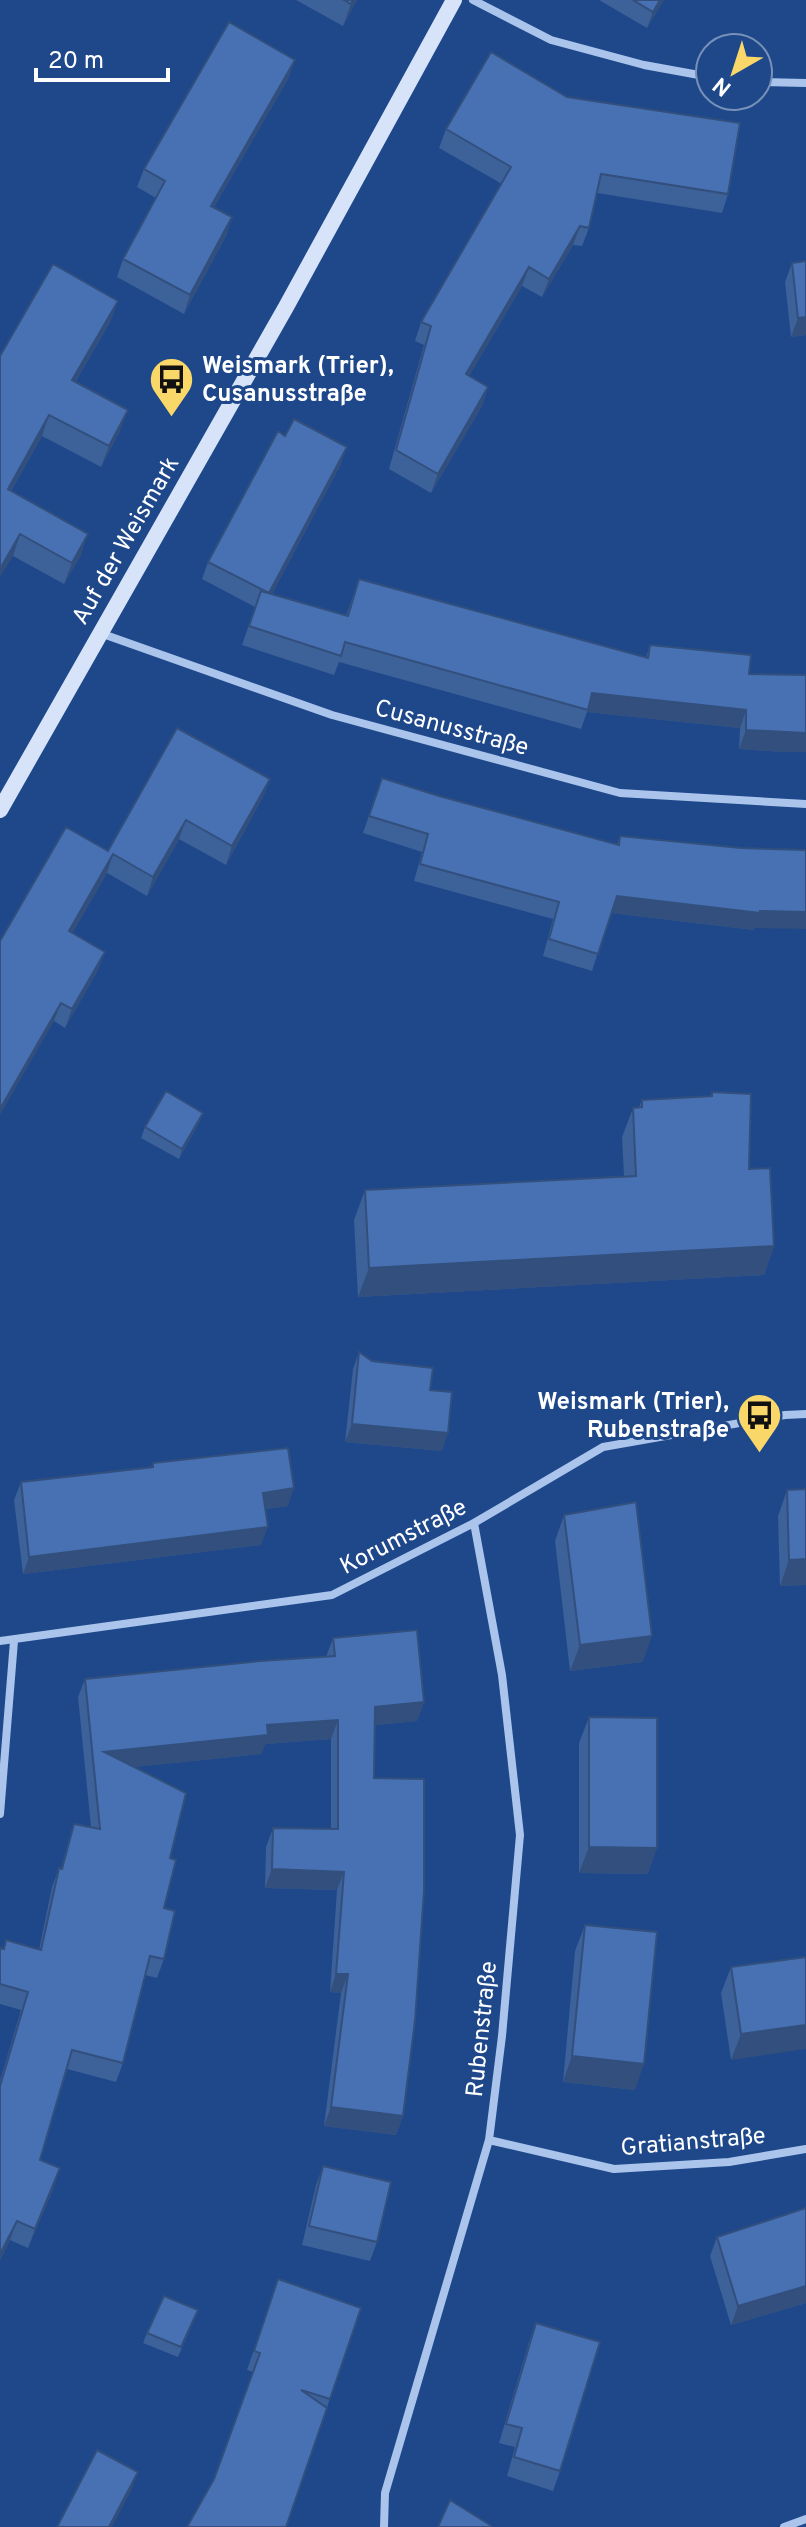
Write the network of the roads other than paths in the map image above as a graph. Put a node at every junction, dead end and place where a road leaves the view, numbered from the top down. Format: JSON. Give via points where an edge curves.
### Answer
{"nodes":[{"id":1,"x":454,"y":0,"type":"edge"},
{"id":2,"x":473,"y":0,"type":"edge"},
{"id":3,"x":694,"y":74,"type":"edge"},
{"id":4,"x":774,"y":82,"type":"edge"},
{"id":5,"x":806,"y":83,"type":"edge"},
{"id":6,"x":99,"y":633,"type":"junction"},
{"id":7,"x":806,"y":804,"type":"edge"},
{"id":8,"x":0,"y":810,"type":"edge"},
{"id":9,"x":806,"y":1414,"type":"edge"},
{"id":10,"x":474,"y":1523,"type":"junction"},
{"id":11,"x":0,"y":1641,"type":"edge"},
{"id":12,"x":14,"y":1641,"type":"junction"},
{"id":13,"x":0,"y":1814,"type":"edge"},
{"id":14,"x":489,"y":2140,"type":"junction"},
{"id":15,"x":806,"y":2149,"type":"edge"},
{"id":16,"x":806,"y":2519,"type":"edge"},
{"id":17,"x":384,"y":2527,"type":"edge"},
{"id":18,"x":784,"y":2527,"type":"edge"}],
"edges":[{"from":1,"to":6,"type":"street","name":"Auf der Weismark"},
{"from":2,"to":3,"type":"street","via":[[551,40]]},
{"from":4,"to":5,"type":"street"},
{"from":6,"to":7,"type":"street","name":"Cusanusstraße","via":[[332,715],[620,793]]},
{"from":6,"to":8,"type":"street","name":"Auf der Weismark"},
{"from":9,"to":10,"type":"street","name":"Korumstraße","via":[[603,1447]]},
{"from":10,"to":12,"type":"street","name":"Korumstraße","via":[[332,1595]]},
{"from":10,"to":14,"type":"street","name":"Rubenstraße","via":[[502,1675],[520,1835]]},
{"from":11,"to":12,"type":"street","name":"Korumstraße"},
{"from":12,"to":13,"type":"street"},
{"from":14,"to":15,"type":"street","name":"Gratianstraße","via":[[614,2169],[729,2162]]},
{"from":14,"to":17,"type":"street","name":"Rubenstraße","via":[[385,2493]]},
{"from":16,"to":18,"type":"street"}]}
